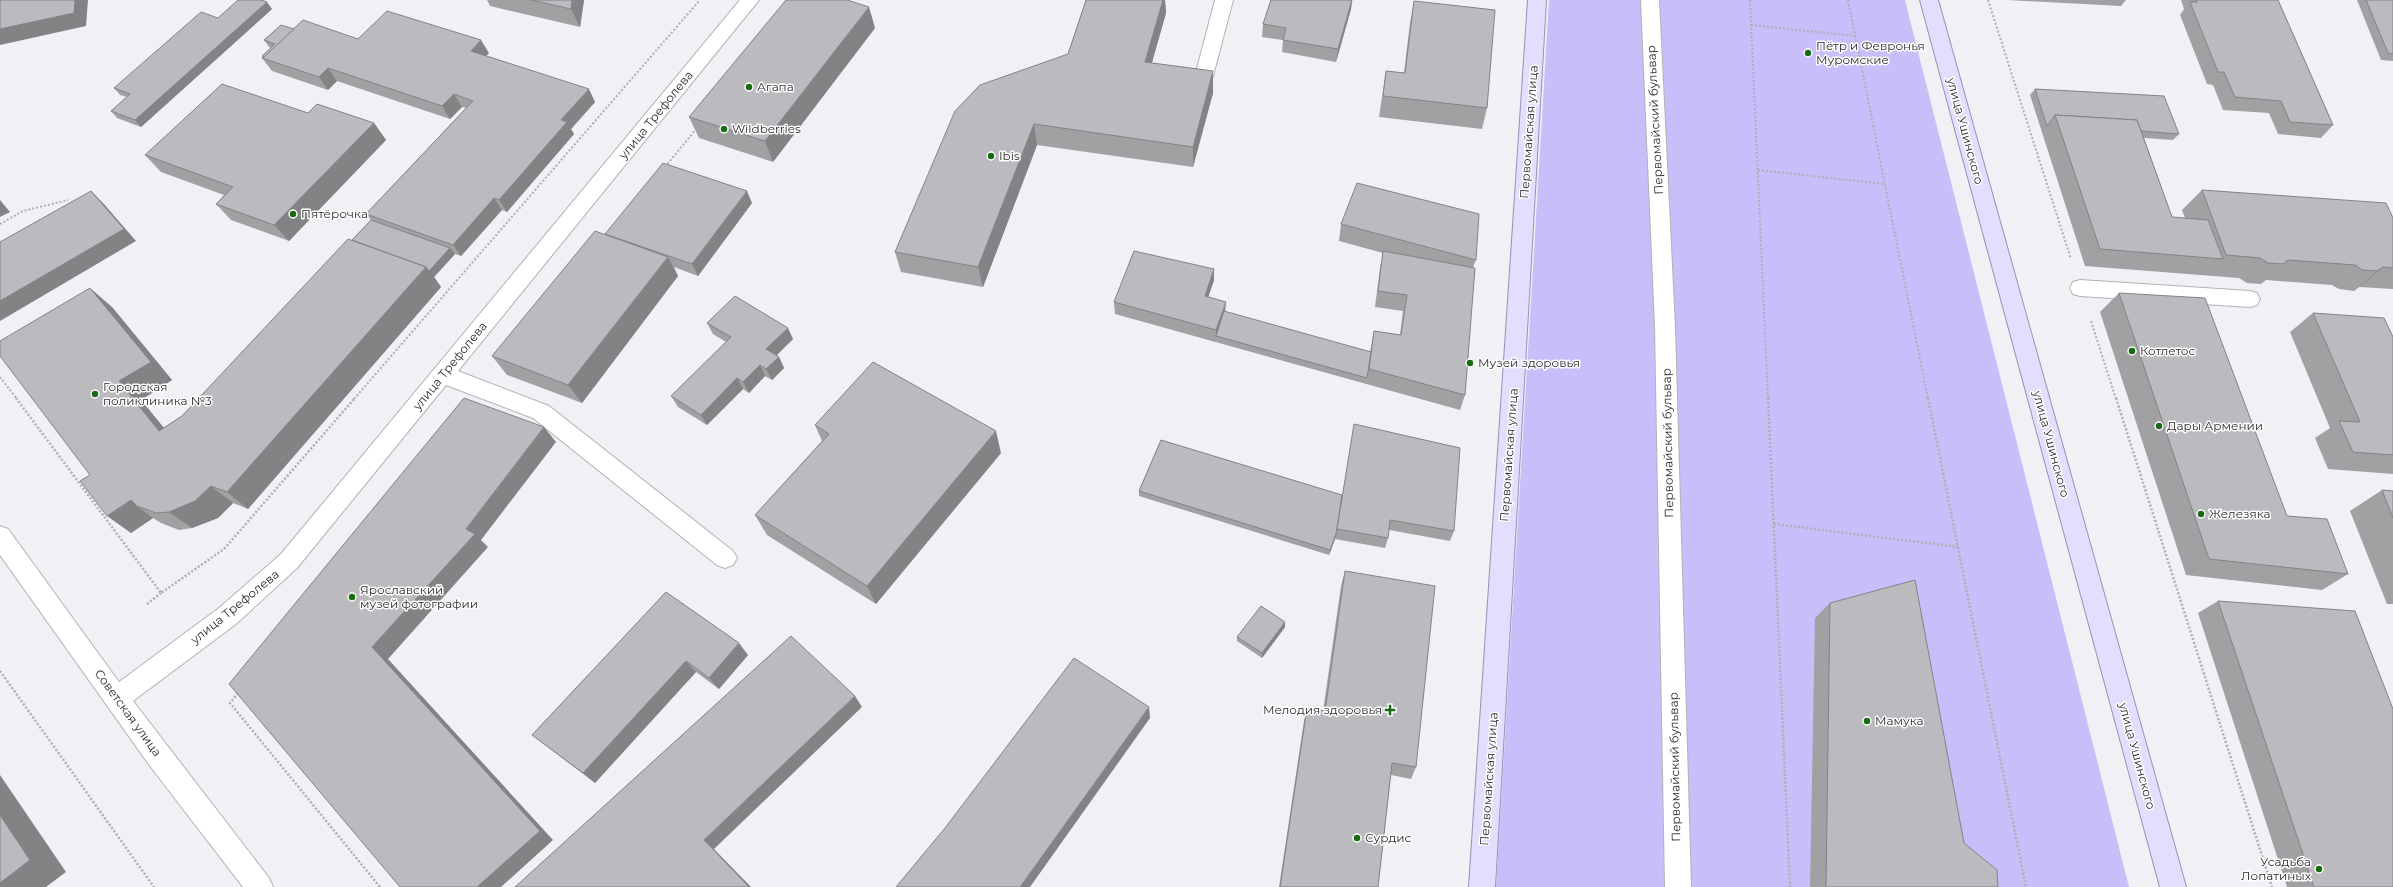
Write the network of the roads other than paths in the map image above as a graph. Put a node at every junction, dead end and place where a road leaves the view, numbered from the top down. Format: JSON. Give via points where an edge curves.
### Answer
{"nodes":[{"id":1,"x":750,"y":0,"type":"edge"},
{"id":2,"x":1224,"y":0,"type":"edge"},
{"id":3,"x":1537,"y":0,"type":"edge"},
{"id":4,"x":1650,"y":0,"type":"edge"},
{"id":5,"x":1929,"y":0,"type":"edge"},
{"id":6,"x":1204,"y":76,"type":"edge"},
{"id":7,"x":2080,"y":288,"type":"road end"},
{"id":8,"x":2250,"y":299,"type":"dead end"},
{"id":9,"x":442,"y":375,"type":"junction"},
{"id":10,"x":0,"y":536,"type":"edge"},
{"id":11,"x":725,"y":558,"type":"dead end"},
{"id":12,"x":116,"y":698,"type":"junction"},
{"id":13,"x":260,"y":887,"type":"edge"},
{"id":14,"x":1482,"y":887,"type":"edge"},
{"id":15,"x":1678,"y":887,"type":"edge"},
{"id":16,"x":2173,"y":887,"type":"edge"}],
"edges":[{"from":1,"to":9,"type":"street","name":"улица Трефолева"},
{"from":2,"to":6,"type":"street"},
{"from":3,"to":14,"type":"main road","name":"Первомайская улица"},
{"from":4,"to":15,"type":"street","name":"Первомайский бульвар","via":[[1665,327]]},
{"from":5,"to":16,"type":"main road","name":"улица Ушинского"},
{"from":7,"to":8,"type":"street"},
{"from":9,"to":11,"type":"street","via":[[541,412]]},
{"from":9,"to":12,"type":"street","name":"улица Трефолева","via":[[276,575]]},
{"from":10,"to":12,"type":"street","name":"Советская улица"},
{"from":12,"to":13,"type":"street","name":"Советская улица"}]}
